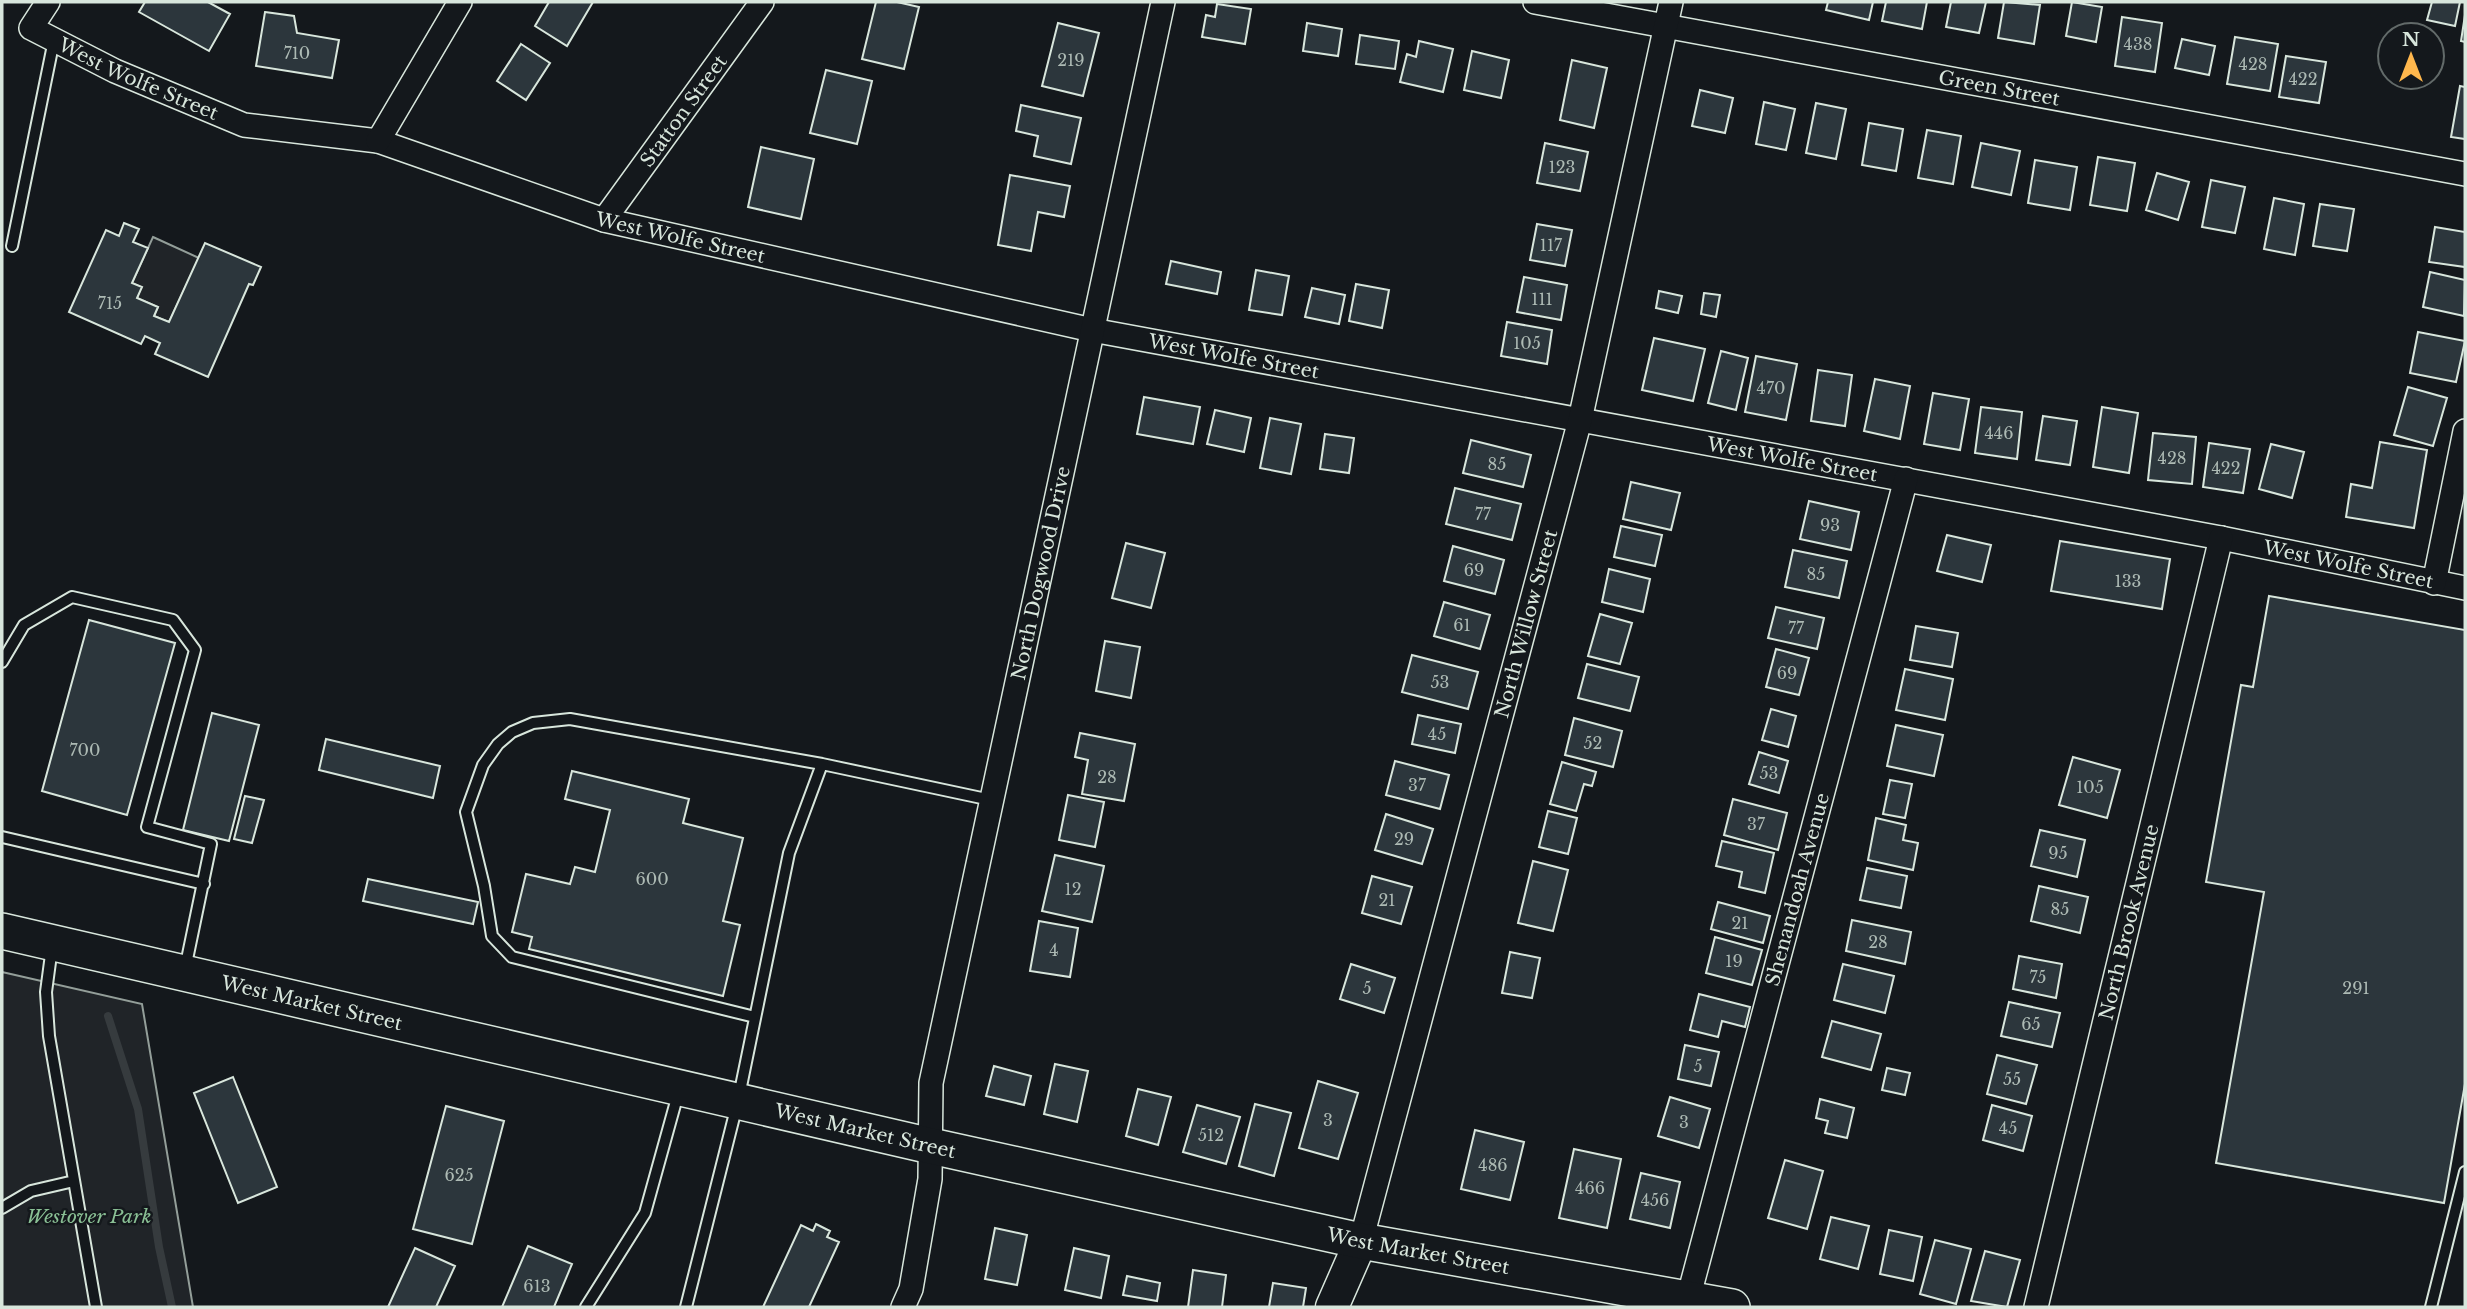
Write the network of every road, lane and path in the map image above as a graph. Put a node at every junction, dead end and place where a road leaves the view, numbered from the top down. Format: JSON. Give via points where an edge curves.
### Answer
{"nodes":[{"id":1,"x":48,"y":2,"type":"edge"},
{"id":2,"x":460,"y":2,"type":"edge"},
{"id":3,"x":762,"y":2,"type":"edge"},
{"id":4,"x":1163,"y":2,"type":"edge"},
{"id":5,"x":1535,"y":2,"type":"edge"},
{"id":6,"x":1671,"y":2,"type":"edge"},
{"id":7,"x":1666,"y":26,"type":"junction"},
{"id":8,"x":54,"y":40,"type":"junction"},
{"id":9,"x":378,"y":141,"type":"junction"},
{"id":10,"x":2465,"y":174,"type":"edge"},
{"id":11,"x":604,"y":220,"type":"junction"},
{"id":12,"x":12,"y":246,"type":"dead end"},
{"id":13,"x":1092,"y":330,"type":"junction"},
{"id":14,"x":1580,"y":420,"type":"junction"},
{"id":15,"x":2465,"y":431,"type":"edge"},
{"id":16,"x":1906,"y":479,"type":"junction"},
{"id":17,"x":2221,"y":538,"type":"junction"},
{"id":18,"x":2434,"y":583,"type":"junction"},
{"id":19,"x":2465,"y":588,"type":"edge"},
{"id":20,"x":2,"y":662,"type":"edge"},
{"id":21,"x":822,"y":764,"type":"junction"},
{"id":22,"x":991,"y":800,"type":"junction"},
{"id":23,"x":2,"y":837,"type":"edge"},
{"id":24,"x":204,"y":884,"type":"junction"},
{"id":25,"x":2,"y":931,"type":"edge"},
{"id":26,"x":53,"y":943,"type":"junction"},
{"id":27,"x":184,"y":973,"type":"junction"},
{"id":28,"x":755,"y":1017,"type":"junction"},
{"id":29,"x":679,"y":1088,"type":"junction"},
{"id":30,"x":738,"y":1101,"type":"junction"},
{"id":31,"x":931,"y":1146,"type":"junction"},
{"id":32,"x":2465,"y":1172,"type":"edge"},
{"id":33,"x":74,"y":1181,"type":"junction"},
{"id":34,"x":2,"y":1208,"type":"edge"},
{"id":35,"x":1361,"y":1241,"type":"junction"},
{"id":36,"x":1713,"y":1304,"type":"edge"},
{"id":37,"x":96,"y":1307,"type":"edge"},
{"id":38,"x":586,"y":1307,"type":"edge"},
{"id":39,"x":686,"y":1307,"type":"edge"},
{"id":40,"x":903,"y":1307,"type":"edge"},
{"id":41,"x":1332,"y":1307,"type":"edge"},
{"id":42,"x":2036,"y":1307,"type":"edge"},
{"id":43,"x":2431,"y":1307,"type":"edge"}],
"edges":[{"from":1,"to":8,"type":"street","name":"West Wolfe Street","via":[[31,28]]},
{"from":2,"to":9,"type":"street"},
{"from":3,"to":11,"type":"street","name":"Statton Street"},
{"from":4,"to":13,"type":"street","name":"North Dogwood Drive"},
{"from":5,"to":7,"type":"street","name":"Green Street"},
{"from":6,"to":7,"type":"street","name":"North Willow Street"},
{"from":7,"to":10,"type":"street","name":"Green Street"},
{"from":7,"to":14,"type":"street","name":"North Willow Street"},
{"from":8,"to":9,"type":"street","name":"West Wolfe Street","via":[[244,125]]},
{"from":8,"to":12,"type":"lane"},
{"from":9,"to":11,"type":"street","name":"West Wolfe Street"},
{"from":11,"to":13,"type":"street","name":"West Wolfe Street"},
{"from":13,"to":14,"type":"street","name":"West Wolfe Street"},
{"from":13,"to":22,"type":"street","name":"North Dogwood Drive"},
{"from":14,"to":16,"type":"street","name":"West Wolfe Street"},
{"from":14,"to":35,"type":"street","name":"North Willow Street"},
{"from":15,"to":18,"type":"street"},
{"from":16,"to":17,"type":"street","name":"West Wolfe Street"},
{"from":16,"to":36,"type":"street","name":"Shenandoah Avenue"},
{"from":17,"to":18,"type":"street","name":"West Wolfe Street"},
{"from":17,"to":42,"type":"street","name":"North Brook Avenue"},
{"from":18,"to":19,"type":"street","name":"West Wolfe Street"},
{"from":20,"to":24,"type":"lane","via":[[24,625],[72,597],[173,620],[195,650],[147,827],[211,844]]},
{"from":21,"to":22,"type":"lane"},
{"from":21,"to":28,"type":"lane","via":[[789,853]]},
{"from":21,"to":28,"type":"lane","via":[[617,726],[547,720],[512,732],[495,747],[477,778],[466,812],[492,936],[512,957]]},
{"from":22,"to":31,"type":"street","name":"North Dogwood Drive","via":[[931,1083]]},
{"from":23,"to":24,"type":"lane"},
{"from":24,"to":27,"type":"lane"},
{"from":25,"to":26,"type":"main road","name":"West Market Street"},
{"from":26,"to":27,"type":"main road","name":"West Market Street"},
{"from":26,"to":33,"type":"lane","via":[[46,1011]]},
{"from":27,"to":29,"type":"main road","name":"West Market Street"},
{"from":28,"to":30,"type":"lane"},
{"from":29,"to":30,"type":"main road","name":"West Market Street"},
{"from":29,"to":38,"type":"lane","via":[[645,1213]]},
{"from":30,"to":31,"type":"main road","name":"West Market Street"},
{"from":30,"to":39,"type":"lane"},
{"from":31,"to":35,"type":"main road","name":"West Market Street"},
{"from":31,"to":40,"type":"street","name":"North Dogwood Drive","via":[[914,1275]]},
{"from":32,"to":43,"type":"lane"},
{"from":33,"to":34,"type":"lane","via":[[31,1191]]},
{"from":33,"to":37,"type":"lane"},
{"from":35,"to":36,"type":"main road","name":"West Market Street"},
{"from":35,"to":41,"type":"street"}]}
